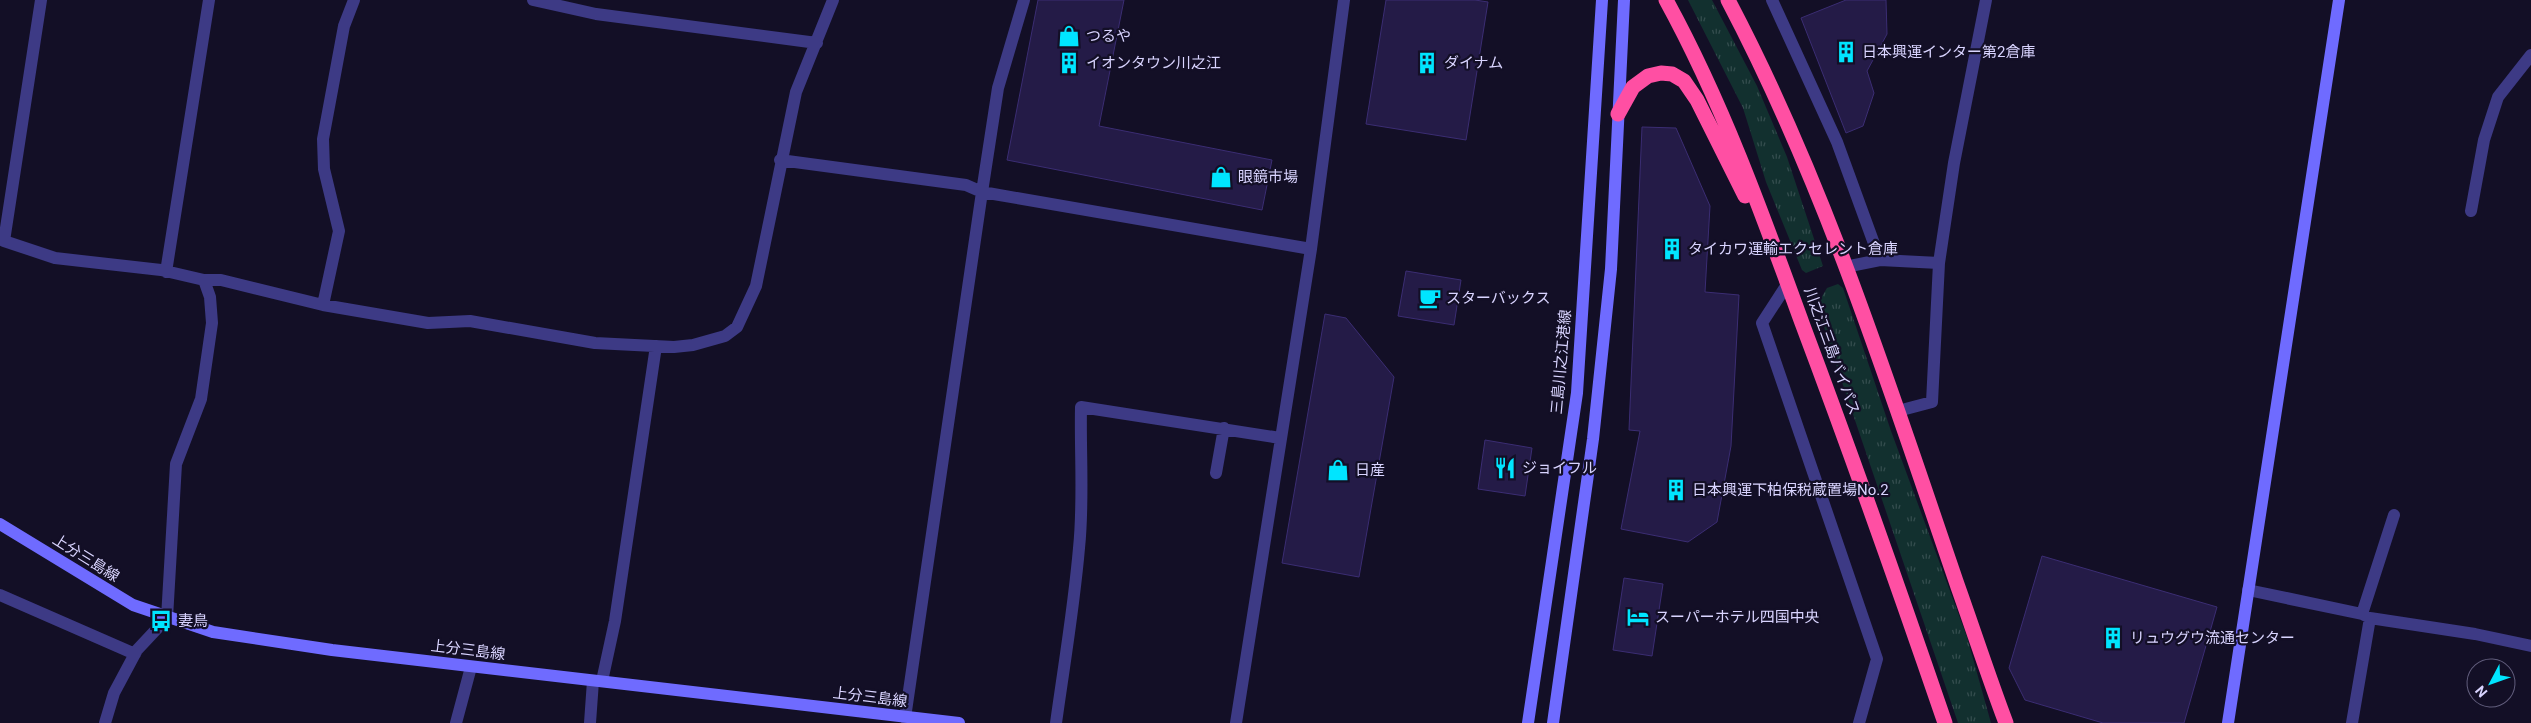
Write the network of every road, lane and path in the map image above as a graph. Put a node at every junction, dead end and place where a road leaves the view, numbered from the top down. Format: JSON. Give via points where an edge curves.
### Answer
{"nodes":[{"id":1,"x":41,"y":0,"type":"edge"},
{"id":2,"x":208,"y":0,"type":"edge"},
{"id":3,"x":354,"y":0,"type":"edge"},
{"id":4,"x":533,"y":0,"type":"edge"},
{"id":5,"x":833,"y":0,"type":"edge"},
{"id":6,"x":1024,"y":0,"type":"edge"},
{"id":7,"x":1344,"y":0,"type":"edge"},
{"id":8,"x":1602,"y":0,"type":"edge"},
{"id":9,"x":1624,"y":0,"type":"edge"},
{"id":10,"x":1666,"y":0,"type":"edge"},
{"id":11,"x":1728,"y":0,"type":"edge"},
{"id":12,"x":1772,"y":0,"type":"edge"},
{"id":13,"x":1986,"y":0,"type":"edge"},
{"id":14,"x":2339,"y":0,"type":"edge"},
{"id":15,"x":816,"y":43,"type":"junction"},
{"id":16,"x":2531,"y":55,"type":"edge"},
{"id":17,"x":1618,"y":114,"type":"junction"},
{"id":18,"x":780,"y":160,"type":"junction"},
{"id":19,"x":982,"y":192,"type":"junction"},
{"id":20,"x":2471,"y":211,"type":"dead end"},
{"id":21,"x":2,"y":241,"type":"edge"},
{"id":22,"x":1311,"y":249,"type":"junction"},
{"id":23,"x":1880,"y":260,"type":"junction"},
{"id":24,"x":1939,"y":263,"type":"junction"},
{"id":25,"x":1845,"y":268,"type":"junction"},
{"id":26,"x":166,"y":272,"type":"junction"},
{"id":27,"x":204,"y":280,"type":"junction"},
{"id":28,"x":1788,"y":283,"type":"junction"},
{"id":29,"x":323,"y":305,"type":"junction"},
{"id":30,"x":656,"y":346,"type":"junction"},
{"id":31,"x":1898,"y":411,"type":"junction"},
{"id":32,"x":1224,"y":428,"type":"junction"},
{"id":33,"x":1280,"y":438,"type":"junction"},
{"id":34,"x":1216,"y":472,"type":"dead end"},
{"id":35,"x":2394,"y":515,"type":"dead end"},
{"id":36,"x":0,"y":524,"type":"edge"},
{"id":37,"x":2248,"y":590,"type":"junction"},
{"id":38,"x":0,"y":595,"type":"edge"},
{"id":39,"x":2366,"y":616,"type":"junction"},
{"id":40,"x":167,"y":618,"type":"junction"},
{"id":41,"x":2531,"y":646,"type":"edge"},
{"id":42,"x":135,"y":654,"type":"junction"},
{"id":43,"x":471,"y":666,"type":"junction"},
{"id":44,"x":598,"y":681,"type":"junction"},
{"id":45,"x":904,"y":720,"type":"edge"},
{"id":46,"x":105,"y":723,"type":"edge"},
{"id":47,"x":456,"y":723,"type":"edge"},
{"id":48,"x":590,"y":723,"type":"edge"},
{"id":49,"x":959,"y":723,"type":"edge"},
{"id":50,"x":1056,"y":723,"type":"edge"},
{"id":51,"x":1236,"y":723,"type":"edge"},
{"id":52,"x":1528,"y":723,"type":"edge"},
{"id":53,"x":1553,"y":723,"type":"edge"},
{"id":54,"x":1859,"y":723,"type":"edge"},
{"id":55,"x":1945,"y":723,"type":"edge"},
{"id":56,"x":2006,"y":723,"type":"edge"},
{"id":57,"x":2228,"y":723,"type":"edge"},
{"id":58,"x":2352,"y":723,"type":"edge"}],
"edges":[{"from":1,"to":21,"type":"street"},
{"from":2,"to":26,"type":"street"},
{"from":3,"to":29,"type":"street","via":[[344,26],[323,139],[324,169],[339,231]]},
{"from":4,"to":15,"type":"street","via":[[596,14]]},
{"from":5,"to":15,"type":"street"},
{"from":6,"to":19,"type":"street","via":[[998,88]]},
{"from":7,"to":22,"type":"street"},
{"from":8,"to":52,"type":"main road","name":"三島川之江港線","via":[[1576,393]]},
{"from":9,"to":17,"type":"main road"},
{"from":10,"to":28,"type":"highway","name":"川之江三島バイパス","via":[[1695,54]]},
{"from":11,"to":25,"type":"highway","via":[[1762,65],[1821,200]]},
{"from":12,"to":23,"type":"street","via":[[1838,142]]},
{"from":13,"to":24,"type":"street","via":[[1954,163]]},
{"from":14,"to":37,"type":"main road"},
{"from":15,"to":18,"type":"street","via":[[796,92]]},
{"from":16,"to":20,"type":"street","via":[[2498,97],[2484,140]]},
{"from":17,"to":28,"type":"highway","via":[[1633,86],[1648,76],[1672,74],[1684,81],[1697,100]]},
{"from":17,"to":53,"type":"main road","via":[[1611,269],[1593,439]]},
{"from":18,"to":19,"type":"street","via":[[966,186]]},
{"from":18,"to":30,"type":"street","via":[[756,286],[737,327],[725,336],[693,346]]},
{"from":19,"to":22,"type":"street"},
{"from":19,"to":45,"type":"street"},
{"from":21,"to":26,"type":"street","via":[[56,258]]},
{"from":22,"to":33,"type":"street"},
{"from":23,"to":24,"type":"street"},
{"from":23,"to":25,"type":"street"},
{"from":24,"to":31,"type":"street","via":[[1932,402]]},
{"from":25,"to":31,"type":"highway"},
{"from":26,"to":27,"type":"street"},
{"from":27,"to":29,"type":"street","via":[[221,280]]},
{"from":27,"to":40,"type":"street","via":[[210,297],[212,323],[201,399],[176,464]]},
{"from":28,"to":54,"type":"street","via":[[1762,323],[1877,659]]},
{"from":28,"to":55,"type":"highway","name":"川之江三島バイパス"},
{"from":29,"to":30,"type":"street","via":[[428,323],[470,321],[595,343]]},
{"from":30,"to":44,"type":"street","via":[[615,621]]},
{"from":31,"to":56,"type":"highway"},
{"from":32,"to":33,"type":"street"},
{"from":32,"to":34,"type":"street"},
{"from":32,"to":50,"type":"street","via":[[1081,406],[1083,484],[1079,549]]},
{"from":33,"to":51,"type":"street"},
{"from":35,"to":39,"type":"street"},
{"from":36,"to":40,"type":"main road","name":"上分三島線","via":[[133,605]]},
{"from":37,"to":39,"type":"street"},
{"from":37,"to":57,"type":"main road"},
{"from":38,"to":42,"type":"street"},
{"from":39,"to":41,"type":"street"},
{"from":39,"to":58,"type":"street"},
{"from":40,"to":42,"type":"street"},
{"from":40,"to":43,"type":"main road","name":"上分三島線","via":[[213,632]]},
{"from":42,"to":46,"type":"street","via":[[114,693]]},
{"from":43,"to":44,"type":"main road","name":"上分三島線"},
{"from":43,"to":47,"type":"street"},
{"from":44,"to":45,"type":"main road","name":"上分三島線"},
{"from":44,"to":48,"type":"street"},
{"from":45,"to":49,"type":"main road","name":"上分三島線"}]}
